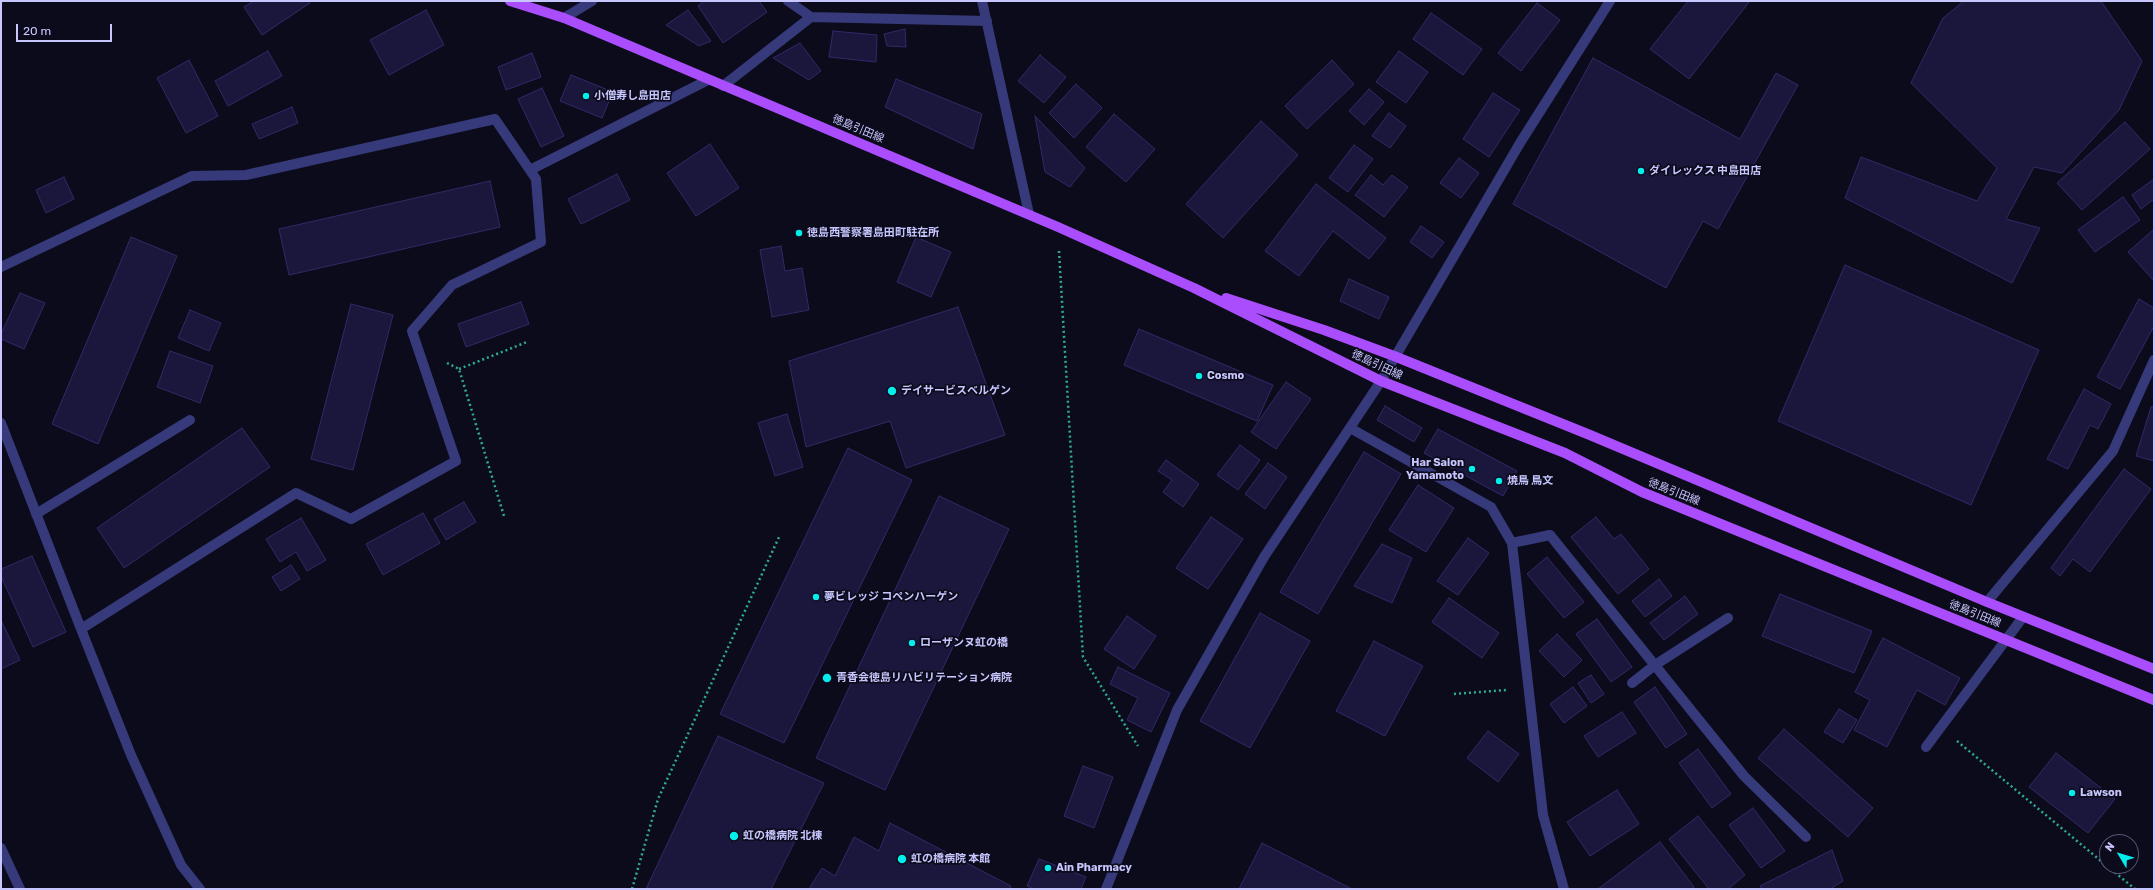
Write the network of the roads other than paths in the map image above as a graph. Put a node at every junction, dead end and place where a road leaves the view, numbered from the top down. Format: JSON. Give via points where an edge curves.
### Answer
{"nodes":[{"id":1,"x":510,"y":1,"type":"edge"},
{"id":2,"x":592,"y":1,"type":"edge"},
{"id":3,"x":788,"y":1,"type":"edge"},
{"id":4,"x":982,"y":1,"type":"edge"},
{"id":5,"x":1610,"y":1,"type":"edge"},
{"id":6,"x":811,"y":17,"type":"junction"},
{"id":7,"x":564,"y":18,"type":"junction"},
{"id":8,"x":987,"y":21,"type":"junction"},
{"id":9,"x":708,"y":80,"type":"junction"},
{"id":10,"x":723,"y":86,"type":"junction"},
{"id":11,"x":530,"y":170,"type":"junction"},
{"id":12,"x":1029,"y":214,"type":"junction"},
{"id":13,"x":1,"y":268,"type":"edge"},
{"id":14,"x":1194,"y":288,"type":"junction"},
{"id":15,"x":1394,"y":356,"type":"junction"},
{"id":16,"x":2154,"y":360,"type":"edge"},
{"id":17,"x":1381,"y":381,"type":"junction"},
{"id":18,"x":190,"y":420,"type":"dead end"},
{"id":19,"x":1,"y":423,"type":"edge"},
{"id":20,"x":1350,"y":428,"type":"junction"},
{"id":21,"x":36,"y":514,"type":"junction"},
{"id":22,"x":1512,"y":543,"type":"junction"},
{"id":23,"x":1987,"y":602,"type":"junction"},
{"id":24,"x":2023,"y":617,"type":"junction"},
{"id":25,"x":1728,"y":618,"type":"dead end"},
{"id":26,"x":81,"y":629,"type":"junction"},
{"id":27,"x":2006,"y":640,"type":"junction"},
{"id":28,"x":1655,"y":665,"type":"junction"},
{"id":29,"x":2154,"y":669,"type":"edge"},
{"id":30,"x":1632,"y":683,"type":"dead end"},
{"id":31,"x":2154,"y":700,"type":"edge"},
{"id":32,"x":1926,"y":747,"type":"dead end"},
{"id":33,"x":1806,"y":837,"type":"dead end"},
{"id":34,"x":1,"y":848,"type":"edge"},
{"id":35,"x":3,"y":860,"type":"edge"},
{"id":36,"x":20,"y":889,"type":"edge"},
{"id":37,"x":200,"y":889,"type":"edge"},
{"id":38,"x":1106,"y":889,"type":"edge"},
{"id":39,"x":1564,"y":889,"type":"edge"}],
"edges":[{"from":1,"to":7,"type":"main road","name":"徳島引田線"},
{"from":2,"to":7,"type":"street"},
{"from":3,"to":6,"type":"street"},
{"from":4,"to":8,"type":"street"},
{"from":5,"to":15,"type":"street","via":[[1520,143]]},
{"from":6,"to":8,"type":"street"},
{"from":6,"to":10,"type":"street"},
{"from":7,"to":9,"type":"main road","name":"徳島引田線"},
{"from":8,"to":12,"type":"street"},
{"from":9,"to":10,"type":"main road","name":"徳島引田線"},
{"from":9,"to":11,"type":"street"},
{"from":10,"to":12,"type":"main road","name":"徳島引田線"},
{"from":11,"to":13,"type":"street","via":[[495,119],[246,175],[192,176]]},
{"from":11,"to":26,"type":"street","via":[[536,179],[541,242],[452,285],[412,331],[456,461],[351,519],[296,493]]},
{"from":12,"to":14,"type":"main road","name":"徳島引田線"},
{"from":14,"to":15,"type":"main road","name":"徳島引田線","via":[[1324,330]]},
{"from":14,"to":17,"type":"main road","name":"徳島引田線"},
{"from":15,"to":17,"type":"street"},
{"from":15,"to":23,"type":"main road","name":"徳島引田線","via":[[1590,435]]},
{"from":16,"to":23,"type":"street","via":[[2113,451]]},
{"from":17,"to":20,"type":"street"},
{"from":17,"to":27,"type":"main road","name":"徳島引田線","via":[[1565,453],[1642,492]]},
{"from":18,"to":21,"type":"street"},
{"from":19,"to":21,"type":"street"},
{"from":20,"to":22,"type":"street","via":[[1491,507]]},
{"from":20,"to":38,"type":"street","via":[[1264,557],[1177,710]]},
{"from":21,"to":26,"type":"street"},
{"from":22,"to":28,"type":"street","via":[[1550,535]]},
{"from":22,"to":39,"type":"street","via":[[1543,815]]},
{"from":23,"to":24,"type":"main road","name":"徳島引田線"},
{"from":24,"to":27,"type":"street"},
{"from":24,"to":29,"type":"main road","name":"徳島引田線"},
{"from":25,"to":28,"type":"street"},
{"from":26,"to":37,"type":"street","via":[[131,755],[174,851],[181,865]]},
{"from":27,"to":31,"type":"main road","name":"徳島引田線"},
{"from":27,"to":32,"type":"street"},
{"from":28,"to":30,"type":"street"},
{"from":28,"to":33,"type":"street","via":[[1744,776]]},
{"from":34,"to":35,"type":"street"},
{"from":35,"to":36,"type":"street"}]}
